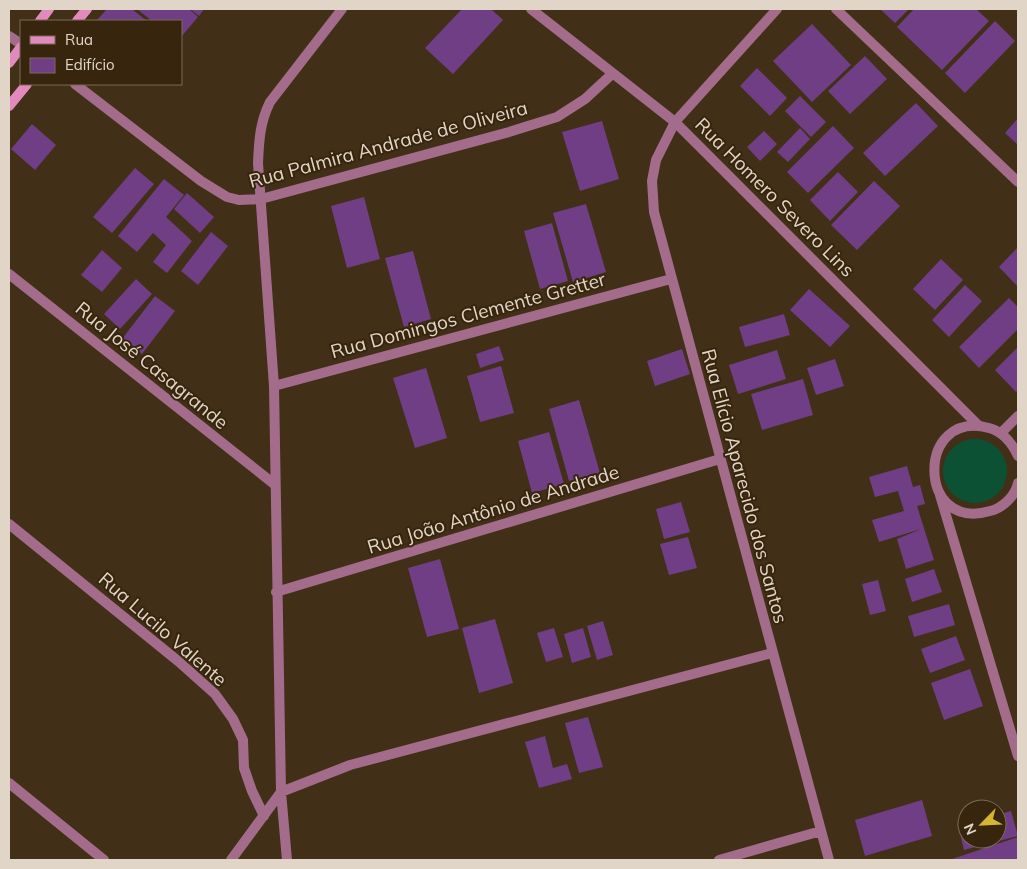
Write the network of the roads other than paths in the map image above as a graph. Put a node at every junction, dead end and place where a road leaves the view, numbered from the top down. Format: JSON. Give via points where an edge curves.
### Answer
{"nodes":[{"id":1,"x":87,"y":9,"type":"edge"},
{"id":2,"x":342,"y":9,"type":"edge"},
{"id":3,"x":531,"y":9,"type":"edge"},
{"id":4,"x":777,"y":9,"type":"edge"},
{"id":5,"x":836,"y":9,"type":"edge"},
{"id":6,"x":79,"y":20,"type":"edge"},
{"id":7,"x":9,"y":36,"type":"edge"},
{"id":8,"x":20,"y":45,"type":"edge"},
{"id":9,"x":20,"y":47,"type":"edge"},
{"id":10,"x":9,"y":63,"type":"edge"},
{"id":11,"x":612,"y":74,"type":"junction"},
{"id":12,"x":26,"y":85,"type":"edge"},
{"id":13,"x":76,"y":85,"type":"edge"},
{"id":14,"x":9,"y":106,"type":"edge"},
{"id":15,"x":675,"y":122,"type":"junction"},
{"id":16,"x":1018,"y":182,"type":"edge"},
{"id":17,"x":261,"y":199,"type":"junction"},
{"id":18,"x":9,"y":274,"type":"edge"},
{"id":19,"x":671,"y":279,"type":"junction"},
{"id":20,"x":274,"y":386,"type":"junction"},
{"id":21,"x":1018,"y":416,"type":"edge"},
{"id":22,"x":979,"y":426,"type":"junction"},
{"id":23,"x":1001,"y":433,"type":"junction"},
{"id":24,"x":1018,"y":456,"type":"edge"},
{"id":25,"x":720,"y":459,"type":"junction"},
{"id":26,"x":1018,"y":483,"type":"edge"},
{"id":27,"x":274,"y":484,"type":"junction"},
{"id":28,"x":940,"y":495,"type":"junction"},
{"id":29,"x":9,"y":524,"type":"edge"},
{"id":30,"x":276,"y":592,"type":"junction"},
{"id":31,"x":772,"y":653,"type":"junction"},
{"id":32,"x":1010,"y":724,"type":"junction"},
{"id":33,"x":1018,"y":731,"type":"edge"},
{"id":34,"x":1018,"y":756,"type":"edge"},
{"id":35,"x":9,"y":783,"type":"edge"},
{"id":36,"x":281,"y":792,"type":"junction"},
{"id":37,"x":264,"y":816,"type":"junction"},
{"id":38,"x":821,"y":831,"type":"junction"},
{"id":39,"x":104,"y":860,"type":"edge"},
{"id":40,"x":231,"y":860,"type":"edge"},
{"id":41,"x":287,"y":860,"type":"edge"},
{"id":42,"x":719,"y":860,"type":"edge"},
{"id":43,"x":829,"y":860,"type":"edge"}],
"edges":[{"from":1,"to":6,"type":"main road"},
{"from":2,"to":17,"type":"street","via":[[270,102],[263,116],[259,134]]},
{"from":3,"to":11,"type":"street","name":"Rua Homero Severo Lins"},
{"from":4,"to":15,"type":"street","name":"Rua Elício Aparecido dos Santos"},
{"from":5,"to":16,"type":"street"},
{"from":7,"to":8,"type":"street"},
{"from":9,"to":10,"type":"main road"},
{"from":11,"to":15,"type":"street","name":"Rua Homero Severo Lins"},
{"from":11,"to":17,"type":"street","name":"Rua Palmira Andrade de Oliveira","via":[[585,99],[557,117]]},
{"from":12,"to":14,"type":"main road"},
{"from":13,"to":17,"type":"street","name":"Rua Palmira Andrade de Oliveira","via":[[201,181],[239,200]]},
{"from":15,"to":19,"type":"street","name":"Rua Elício Aparecido dos Santos","via":[[656,160],[652,181],[654,212]]},
{"from":15,"to":22,"type":"street","name":"Rua Homero Severo Lins"},
{"from":17,"to":20,"type":"street"},
{"from":18,"to":27,"type":"street","name":"Rua José Casagrande"},
{"from":19,"to":20,"type":"street","name":"Rua Domingos Clemente Gretter"},
{"from":19,"to":25,"type":"street","name":"Rua Elício Aparecido dos Santos"},
{"from":20,"to":27,"type":"street"},
{"from":21,"to":23,"type":"street"},
{"from":22,"to":23,"type":"street"},
{"from":22,"to":28,"type":"street","via":[[963,428],[949,435],[938,448],[933,464],[934,480]]},
{"from":23,"to":24,"type":"street","via":[[1012,443]]},
{"from":25,"to":30,"type":"street","name":"Rua João Antônio de Andrade"},
{"from":25,"to":31,"type":"street","name":"Rua Elício Aparecido dos Santos"},
{"from":26,"to":28,"type":"street","via":[[1009,500],[996,510],[981,514],[966,513],[951,506]]},
{"from":27,"to":30,"type":"street"},
{"from":28,"to":32,"type":"street","via":[[966,589]]},
{"from":29,"to":37,"type":"street","name":"Rua Lucilo Valente","via":[[215,694],[243,740],[244,768]]},
{"from":30,"to":36,"type":"street"},
{"from":31,"to":36,"type":"street","via":[[350,765]]},
{"from":31,"to":38,"type":"street","name":"Rua Elício Aparecido dos Santos"},
{"from":32,"to":33,"type":"street"},
{"from":32,"to":34,"type":"street"},
{"from":35,"to":39,"type":"street"},
{"from":36,"to":37,"type":"street"},
{"from":36,"to":41,"type":"street"},
{"from":37,"to":40,"type":"street"},
{"from":38,"to":42,"type":"street"},
{"from":38,"to":43,"type":"street","name":"Rua Elício Aparecido dos Santos"}]}
